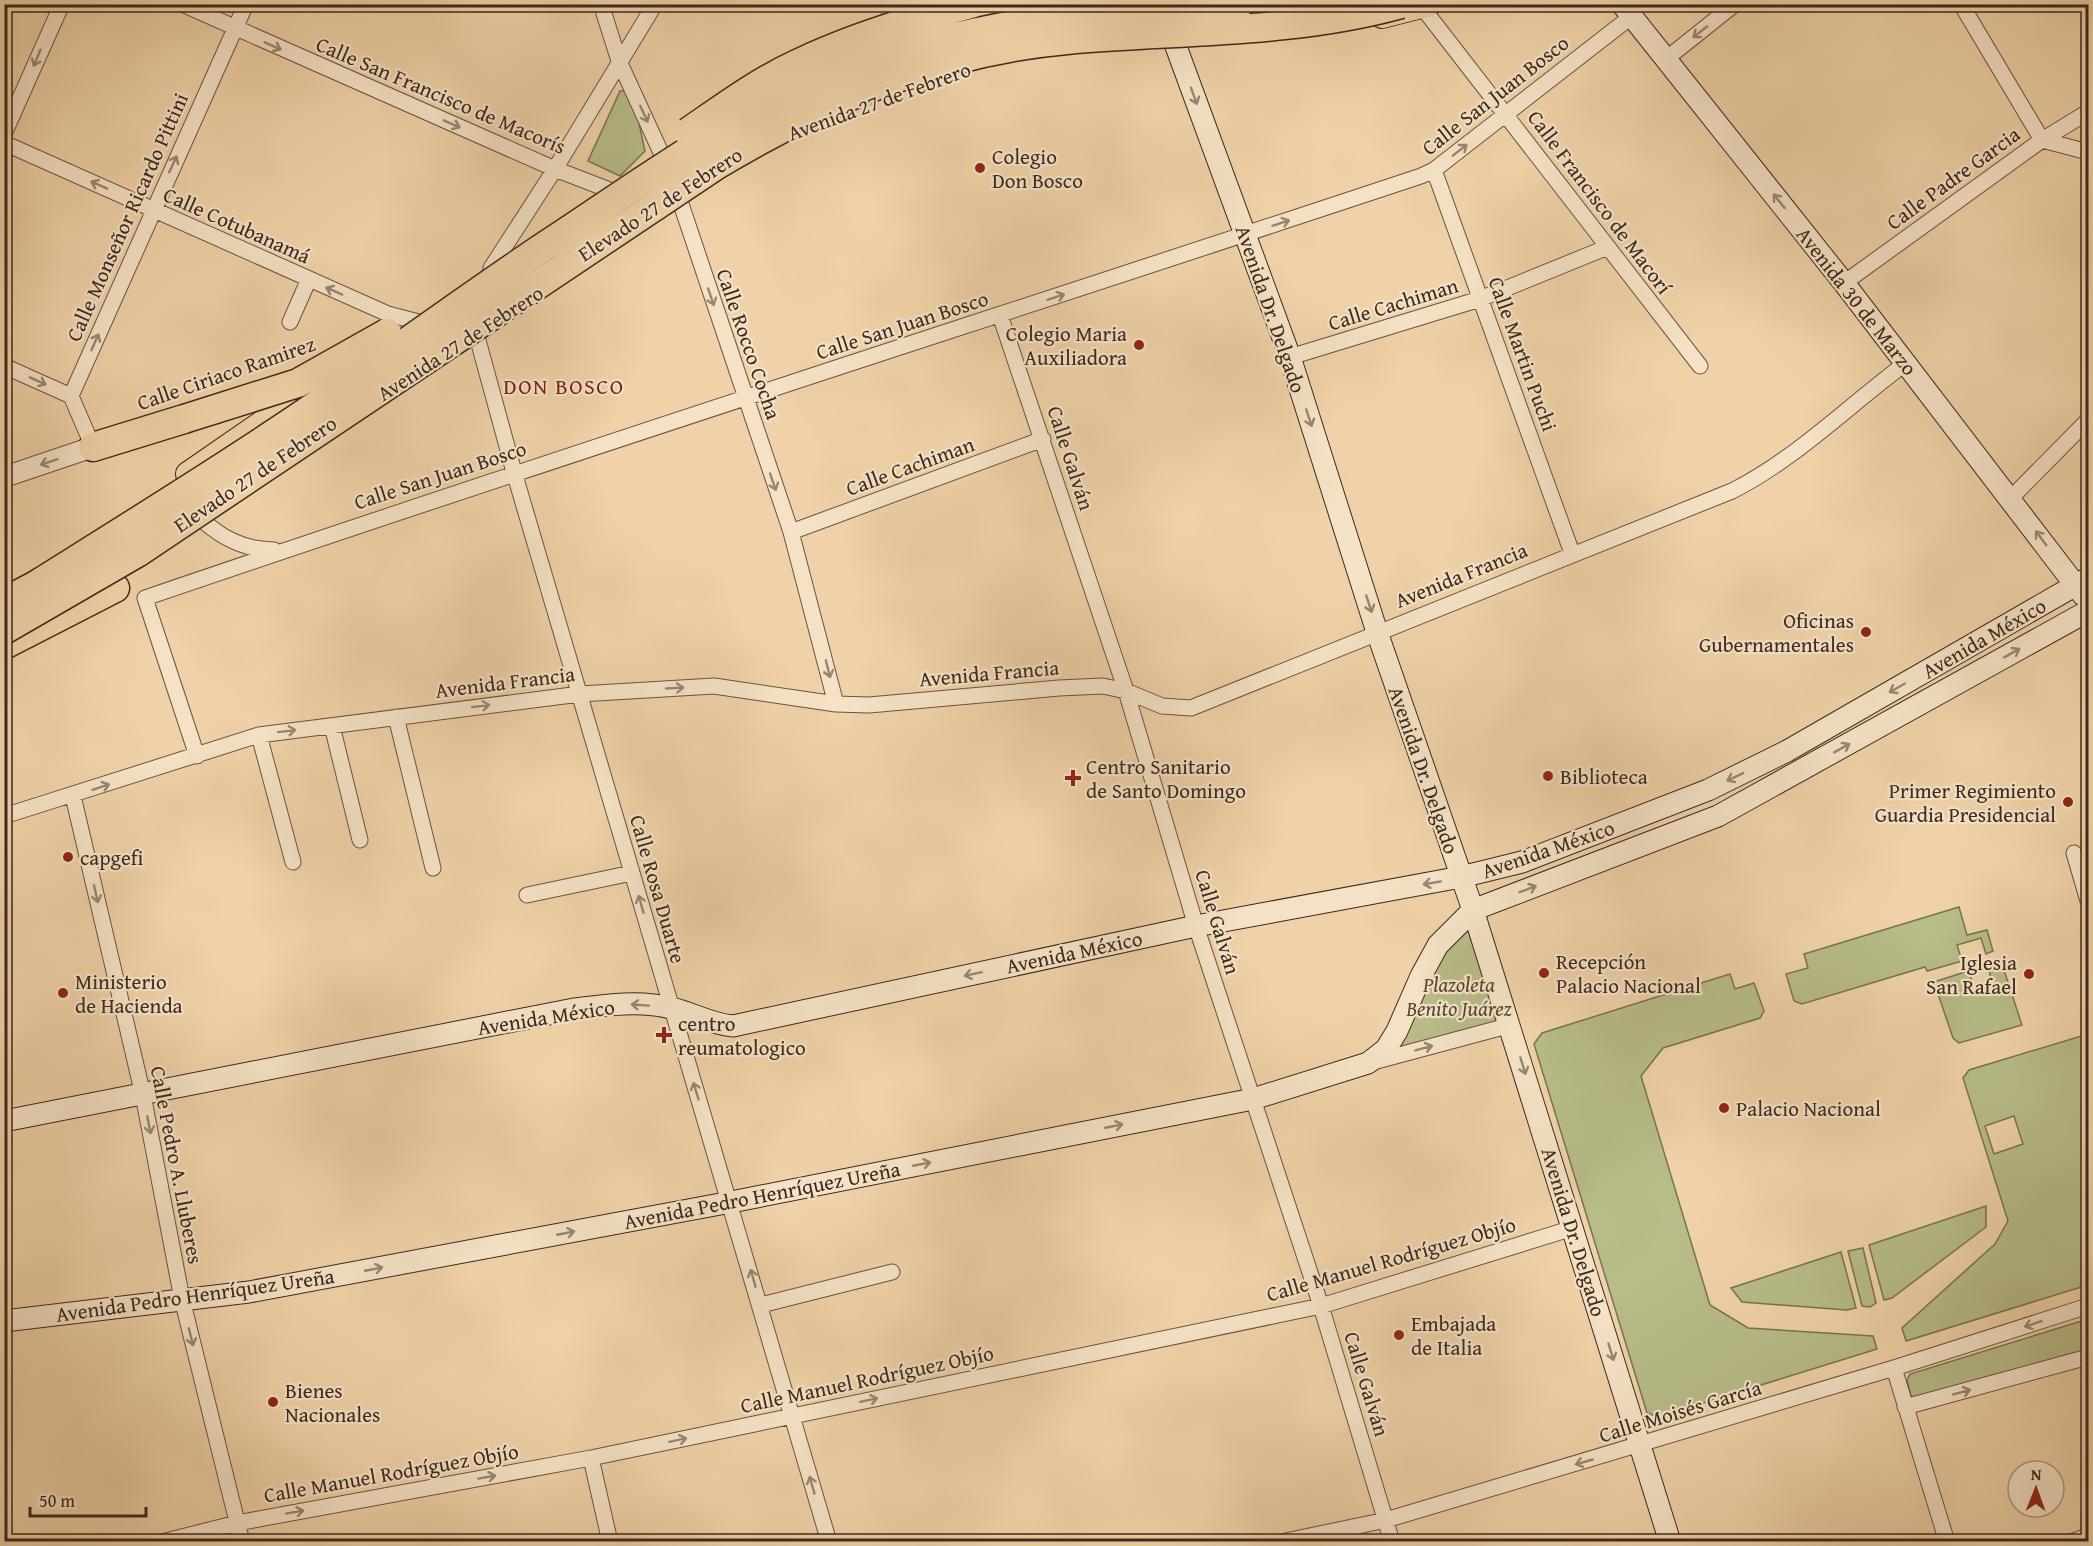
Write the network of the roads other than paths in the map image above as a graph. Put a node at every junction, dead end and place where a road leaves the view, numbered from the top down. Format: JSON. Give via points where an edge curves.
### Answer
{"nodes":[{"id":1,"x":62,"y":4,"type":"edge"},
{"id":2,"x":182,"y":4,"type":"edge"},
{"id":3,"x":246,"y":4,"type":"edge"},
{"id":4,"x":601,"y":4,"type":"edge"},
{"id":5,"x":655,"y":4,"type":"edge"},
{"id":6,"x":887,"y":4,"type":"edge"},
{"id":7,"x":971,"y":4,"type":"edge"},
{"id":8,"x":1070,"y":4,"type":"edge"},
{"id":9,"x":1161,"y":4,"type":"edge"},
{"id":10,"x":1239,"y":4,"type":"edge"},
{"id":11,"x":1735,"y":4,"type":"edge"},
{"id":12,"x":1961,"y":4,"type":"edge"},
{"id":13,"x":1418,"y":5,"type":"edge"},
{"id":14,"x":1627,"y":10,"type":"edge"},
{"id":15,"x":235,"y":29,"type":"junction"},
{"id":16,"x":899,"y":40,"type":"junction"},
{"id":17,"x":1174,"y":41,"type":"junction"},
{"id":18,"x":1666,"y":59,"type":"junction"},
{"id":19,"x":619,"y":61,"type":"junction"},
{"id":20,"x":2088,"y":112,"type":"edge"},
{"id":21,"x":1506,"y":114,"type":"junction"},
{"id":22,"x":4,"y":134,"type":"edge"},
{"id":23,"x":2042,"y":140,"type":"junction"},
{"id":24,"x":4,"y":143,"type":"edge"},
{"id":25,"x":2088,"y":153,"type":"edge"},
{"id":26,"x":663,"y":157,"type":"junction"},
{"id":27,"x":555,"y":169,"type":"junction"},
{"id":28,"x":1434,"y":170,"type":"junction"},
{"id":29,"x":641,"y":183,"type":"junction"},
{"id":30,"x":611,"y":189,"type":"junction"},
{"id":31,"x":153,"y":210,"type":"junction"},
{"id":32,"x":675,"y":212,"type":"junction"},
{"id":33,"x":1246,"y":235,"type":"junction"},
{"id":34,"x":1608,"y":247,"type":"junction"},
{"id":35,"x":490,"y":268,"type":"junction"},
{"id":36,"x":309,"y":279,"type":"junction"},
{"id":37,"x":1844,"y":283,"type":"junction"},
{"id":38,"x":1480,"y":299,"type":"junction"},
{"id":39,"x":458,"y":304,"type":"junction"},
{"id":40,"x":1000,"y":315,"type":"junction"},
{"id":41,"x":412,"y":321,"type":"junction"},
{"id":42,"x":290,"y":322,"type":"dead end"},
{"id":43,"x":483,"y":329,"type":"junction"},
{"id":44,"x":375,"y":345,"type":"junction"},
{"id":45,"x":1290,"y":357,"type":"junction"},
{"id":46,"x":1906,"y":363,"type":"junction"},
{"id":47,"x":4,"y":366,"type":"edge"},
{"id":48,"x":1700,"y":366,"type":"dead end"},
{"id":49,"x":397,"y":378,"type":"junction"},
{"id":50,"x":71,"y":396,"type":"junction"},
{"id":51,"x":745,"y":399,"type":"junction"},
{"id":52,"x":2088,"y":420,"type":"edge"},
{"id":53,"x":1043,"y":439,"type":"junction"},
{"id":54,"x":93,"y":447,"type":"junction"},
{"id":55,"x":514,"y":472,"type":"junction"},
{"id":56,"x":4,"y":477,"type":"edge"},
{"id":57,"x":2011,"y":498,"type":"junction"},
{"id":58,"x":197,"y":515,"type":"junction"},
{"id":59,"x":791,"y":532,"type":"junction"},
{"id":60,"x":282,"y":550,"type":"junction"},
{"id":61,"x":1572,"y":553,"type":"junction"},
{"id":62,"x":4,"y":586,"type":"edge"},
{"id":63,"x":2084,"y":588,"type":"edge"},
{"id":64,"x":4,"y":602,"type":"edge"},
{"id":65,"x":2088,"y":611,"type":"edge"},
{"id":66,"x":4,"y":630,"type":"edge"},
{"id":67,"x":1377,"y":632,"type":"junction"},
{"id":68,"x":4,"y":644,"type":"edge"},
{"id":69,"x":1126,"y":691,"type":"junction"},
{"id":70,"x":580,"y":694,"type":"junction"},
{"id":71,"x":836,"y":704,"type":"junction"},
{"id":72,"x":396,"y":717,"type":"junction"},
{"id":73,"x":332,"y":726,"type":"junction"},
{"id":74,"x":260,"y":735,"type":"junction"},
{"id":75,"x":197,"y":756,"type":"junction"},
{"id":76,"x":73,"y":796,"type":"junction"},
{"id":77,"x":4,"y":816,"type":"edge"},
{"id":78,"x":360,"y":840,"type":"dead end"},
{"id":79,"x":2074,"y":853,"type":"dead end"},
{"id":80,"x":293,"y":862,"type":"dead end"},
{"id":81,"x":432,"y":868,"type":"dead end"},
{"id":82,"x":632,"y":873,"type":"junction"},
{"id":83,"x":1461,"y":877,"type":"junction"},
{"id":84,"x":527,"y":896,"type":"dead end"},
{"id":85,"x":2088,"y":901,"type":"edge"},
{"id":86,"x":1473,"y":910,"type":"junction"},
{"id":87,"x":1196,"y":926,"type":"junction"},
{"id":88,"x":670,"y":1007,"type":"junction"},
{"id":89,"x":1511,"y":1025,"type":"junction"},
{"id":90,"x":1368,"y":1063,"type":"junction"},
{"id":91,"x":143,"y":1095,"type":"junction"},
{"id":92,"x":1253,"y":1099,"type":"junction"},
{"id":93,"x":4,"y":1121,"type":"edge"},
{"id":94,"x":731,"y":1202,"type":"junction"},
{"id":95,"x":1573,"y":1228,"type":"junction"},
{"id":96,"x":892,"y":1272,"type":"dead end"},
{"id":97,"x":182,"y":1299,"type":"junction"},
{"id":98,"x":761,"y":1305,"type":"junction"},
{"id":99,"x":1321,"y":1306,"type":"junction"},
{"id":100,"x":2088,"y":1306,"type":"edge"},
{"id":101,"x":4,"y":1321,"type":"edge"},
{"id":102,"x":2088,"y":1358,"type":"edge"},
{"id":103,"x":1894,"y":1368,"type":"junction"},
{"id":104,"x":1905,"y":1407,"type":"junction"},
{"id":105,"x":792,"y":1416,"type":"junction"},
{"id":106,"x":1640,"y":1445,"type":"junction"},
{"id":107,"x":591,"y":1458,"type":"junction"},
{"id":108,"x":1386,"y":1520,"type":"junction"},
{"id":109,"x":237,"y":1523,"type":"junction"},
{"id":110,"x":2088,"y":1536,"type":"edge"},
{"id":111,"x":162,"y":1542,"type":"edge"},
{"id":112,"x":242,"y":1542,"type":"edge"},
{"id":113,"x":610,"y":1542,"type":"edge"},
{"id":114,"x":829,"y":1542,"type":"edge"},
{"id":115,"x":1281,"y":1542,"type":"edge"},
{"id":116,"x":1392,"y":1542,"type":"edge"},
{"id":117,"x":1670,"y":1542,"type":"edge"},
{"id":118,"x":1947,"y":1542,"type":"edge"},
{"id":119,"x":2070,"y":1542,"type":"edge"}],
"edges":[{"from":1,"to":22,"type":"street","one_way":true},
{"from":2,"to":15,"type":"street","name":"Calle San Francisco de Macorís"},
{"from":3,"to":15,"type":"street","name":"Calle Monseñor Ricardo Pittini"},
{"from":4,"to":19,"type":"street","name":"Calle Rocco Cocha"},
{"from":5,"to":19,"type":"street"},
{"from":6,"to":16,"type":"street"},
{"from":7,"to":29,"type":"highway","bridge":true,"via":[[829,49],[795,65],[680,137]]},
{"from":8,"to":16,"type":"main road","name":"Avenida 27 de Febrero","via":[[1007,13]]},
{"from":9,"to":17,"type":"main road","name":"Avenida Dr. Delgado"},
{"from":10,"to":29,"type":"highway","name":"Elevado 27 de Febrero","bridge":true,"via":[[1127,9],[958,34],[801,88]]},
{"from":11,"to":18,"type":"street","one_way":true},
{"from":12,"to":23,"type":"street"},
{"from":13,"to":17,"type":"main road","name":"Avenida 27 de Febrero","via":[[1361,21]]},
{"from":13,"to":21,"type":"street","name":"Calle Francisco de Macorí"},
{"from":13,"to":49,"type":"highway","name":"Elevado 27 de Febrero","bridge":true,"via":[[1315,21],[1014,47],[890,79],[795,120],[753,144]]},
{"from":14,"to":18,"type":"main road","name":"Avenida 30 de Marzo"},
{"from":14,"to":21,"type":"street","name":"Calle San Juan Bosco"},
{"from":15,"to":27,"type":"street","name":"Calle San Francisco de Macorís","one_way":true},
{"from":31,"to":15,"type":"street","name":"Calle Monseñor Ricardo Pittini","one_way":true},
{"from":16,"to":26,"type":"main road","name":"Avenida 27 de Febrero","via":[[798,74]]},
{"from":17,"to":32,"type":"main road","name":"Avenida 27 de Febrero","via":[[1005,57],[921,81],[831,114],[762,146]]},
{"from":17,"to":33,"type":"main road","name":"Avenida Dr. Delgado","one_way":true},
{"from":37,"to":18,"type":"main road","name":"Avenida 30 de Marzo","one_way":true},
{"from":19,"to":26,"type":"street","name":"Calle Rocco Cocha","one_way":true},
{"from":19,"to":27,"type":"street"},
{"from":20,"to":23,"type":"street","name":"Calle Padre Garcia"},
{"from":28,"to":21,"type":"street","name":"Calle San Juan Bosco","one_way":true},
{"from":21,"to":34,"type":"street","name":"Calle Francisco de Macorí"},
{"from":23,"to":25,"type":"street"},
{"from":23,"to":37,"type":"street","name":"Calle Padre Garcia"},
{"from":31,"to":24,"type":"street","name":"Calle Cotubanamá","one_way":true},
{"from":26,"to":30,"type":"main road","name":"Avenida 27 de Febrero"},
{"from":26,"to":32,"type":"street","name":"Calle Rocco Cocha"},
{"from":27,"to":30,"type":"street","name":"Calle San Francisco de Macorís"},
{"from":27,"to":35,"type":"street"},
{"from":33,"to":28,"type":"street","name":"Calle San Juan Bosco","one_way":true},
{"from":28,"to":38,"type":"street","name":"Calle Martin Puchi"},
{"from":29,"to":39,"type":"highway","name":"Elevado 27 de Febrero","bridge":true},
{"from":30,"to":32,"type":"street","name":"Calle San Francisco de Macorís"},
{"from":30,"to":35,"type":"main road","name":"Avenida 27 de Febrero"},
{"from":31,"to":36,"type":"street","name":"Calle Cotubanamá"},
{"from":50,"to":31,"type":"street","name":"Calle Monseñor Ricardo Pittini","one_way":true},
{"from":32,"to":43,"type":"main road","name":"Avenida 27 de Febrero"},
{"from":32,"to":51,"type":"street","name":"Calle Rocco Cocha","one_way":true},
{"from":40,"to":33,"type":"street","name":"Calle San Juan Bosco","one_way":true},
{"from":33,"to":45,"type":"main road","name":"Avenida Dr. Delgado"},
{"from":34,"to":38,"type":"street","name":"Calle Cachiman"},
{"from":34,"to":48,"type":"street","name":"Calle Francisco de Macorí"},
{"from":35,"to":41,"type":"main road","name":"Avenida 27 de Febrero"},
{"from":35,"to":43,"type":"street","name":"Calle Rosa Duarte"},
{"from":41,"to":36,"type":"street","name":"Calle Cotubanamá","one_way":true},
{"from":36,"to":42,"type":"street"},
{"from":37,"to":46,"type":"main road","name":"Avenida 30 de Marzo"},
{"from":38,"to":45,"type":"street","name":"Calle Cachiman"},
{"from":38,"to":61,"type":"street","name":"Calle Martin Puchi"},
{"from":39,"to":54,"type":"highway","bridge":true,"via":[[426,311],[298,383]]},
{"from":39,"to":64,"type":"highway","name":"Elevado 27 de Febrero","bridge":true,"via":[[286,425]]},
{"from":40,"to":51,"type":"street","name":"Calle San Juan Bosco"},
{"from":40,"to":53,"type":"street","name":"Calle Galván"},
{"from":41,"to":43,"type":"street"},
{"from":41,"to":44,"type":"main road","name":"Avenida 27 de Febrero"},
{"from":43,"to":55,"type":"street","name":"Calle Rosa Duarte"},
{"from":43,"to":58,"type":"main road","name":"Avenida 27 de Febrero"},
{"from":44,"to":54,"type":"street","name":"Calle Ciriaco Ramirez","via":[[115,433]]},
{"from":44,"to":62,"type":"main road","name":"Avenida 27 de Febrero","via":[[125,518]]},
{"from":45,"to":67,"type":"main road","name":"Avenida Dr. Delgado","one_way":true},
{"from":46,"to":57,"type":"main road","name":"Avenida 30 de Marzo"},
{"from":46,"to":61,"type":"street","name":"Avenida Francia","via":[[1759,477]]},
{"from":47,"to":50,"type":"street","one_way":true},
{"from":49,"to":66,"type":"highway","name":"Elevado 27 de Febrero","bridge":true,"via":[[137,553]]},
{"from":49,"to":68,"type":"highway","bridge":true,"via":[[210,524],[115,588]]},
{"from":50,"to":54,"type":"street"},
{"from":51,"to":55,"type":"street","name":"Calle San Juan Bosco"},
{"from":51,"to":59,"type":"street","name":"Calle Rocco Cocha","one_way":true},
{"from":52,"to":57,"type":"street"},
{"from":53,"to":59,"type":"street","name":"Calle Cachiman"},
{"from":53,"to":69,"type":"street","name":"Calle Galván"},
{"from":54,"to":56,"type":"street","one_way":true},
{"from":55,"to":60,"type":"street","name":"Calle San Juan Bosco"},
{"from":55,"to":70,"type":"street","name":"Calle Rosa Duarte"},
{"from":63,"to":57,"type":"main road","name":"Avenida 30 de Marzo","one_way":true},
{"from":58,"to":60,"type":"street","via":[[227,539],[263,550]]},
{"from":58,"to":68,"type":"main road","name":"Avenida 27 de Febrero"},
{"from":59,"to":71,"type":"street","name":"Calle Rocco Cocha","one_way":true},
{"from":60,"to":75,"type":"street","name":"Calle San Juan Bosco","via":[[145,598]]},
{"from":61,"to":67,"type":"street","name":"Avenida Francia"},
{"from":63,"to":83,"type":"main road","name":"Avenida México","one_way":true,"via":[[1787,751],[1708,790],[1522,862]]},
{"from":86,"to":65,"type":"main road","name":"Avenida México","one_way":true,"via":[[1718,816]]},
{"from":67,"to":69,"type":"street","name":"Avenida Francia","via":[[1191,708],[1162,706]]},
{"from":67,"to":83,"type":"main road","name":"Avenida Dr. Delgado"},
{"from":69,"to":71,"type":"street","name":"Avenida Francia","via":[[1103,686],[870,705]]},
{"from":69,"to":87,"type":"street","name":"Calle Galván"},
{"from":70,"to":71,"type":"street","name":"Avenida Francia","one_way":true,"via":[[714,686]]},
{"from":72,"to":70,"type":"street","name":"Avenida Francia","one_way":true},
{"from":70,"to":82,"type":"street","name":"Calle Rosa Duarte"},
{"from":72,"to":73,"type":"street","name":"Avenida Francia"},
{"from":72,"to":81,"type":"street"},
{"from":74,"to":73,"type":"street","name":"Avenida Francia","one_way":true},
{"from":73,"to":78,"type":"street"},
{"from":74,"to":75,"type":"street","name":"Avenida Francia"},
{"from":74,"to":80,"type":"street"},
{"from":76,"to":75,"type":"street","name":"Avenida Francia","one_way":true},
{"from":76,"to":77,"type":"street","name":"Avenida Francia"},
{"from":76,"to":91,"type":"street","name":"Calle Pedro A. Lluberes","one_way":true},
{"from":79,"to":85,"type":"street"},
{"from":82,"to":84,"type":"street"},
{"from":88,"to":82,"type":"street","name":"Calle Rosa Duarte","one_way":true},
{"from":83,"to":86,"type":"main road","name":"Avenida Dr. Delgado"},
{"from":83,"to":87,"type":"main road","name":"Avenida México","one_way":true},
{"from":86,"to":89,"type":"main road","name":"Avenida Dr. Delgado"},
{"from":86,"to":90,"type":"main road","name":"Avenida México","via":[[1438,945],[1397,1031],[1386,1049]]},
{"from":87,"to":88,"type":"main road","name":"Avenida México","one_way":true,"via":[[733,1026],[713,1024]]},
{"from":87,"to":92,"type":"street","name":"Calle Galván"},
{"from":88,"to":91,"type":"main road","name":"Avenida México","one_way":true,"via":[[616,1004],[574,1009]]},
{"from":94,"to":88,"type":"street","name":"Calle Rosa Duarte","one_way":true},
{"from":90,"to":89,"type":"street","name":"Avenida Pedro Henríquez Ureña","one_way":true},
{"from":89,"to":95,"type":"main road","name":"Avenida Dr. Delgado","one_way":true},
{"from":90,"to":92,"type":"main road","name":"Avenida Pedro Henríquez Ureña"},
{"from":91,"to":93,"type":"main road","name":"Avenida México"},
{"from":91,"to":97,"type":"street","name":"Calle Pedro A. Lluberes","one_way":true},
{"from":94,"to":92,"type":"main road","name":"Avenida Pedro Henríquez Ureña","one_way":true},
{"from":92,"to":99,"type":"street","name":"Calle Galván"},
{"from":97,"to":94,"type":"main road","name":"Avenida Pedro Henríquez Ureña","one_way":true,"via":[[249,1292]]},
{"from":98,"to":94,"type":"street","name":"Calle Rosa Duarte","one_way":true},
{"from":95,"to":99,"type":"street","name":"Calle Manuel Rodríguez Objío"},
{"from":95,"to":106,"type":"main road","name":"Avenida Dr. Delgado","one_way":true},
{"from":96,"to":98,"type":"street"},
{"from":97,"to":101,"type":"main road","name":"Avenida Pedro Henríquez Ureña"},
{"from":97,"to":109,"type":"street","name":"Calle Pedro A. Lluberes","one_way":true},
{"from":98,"to":105,"type":"street","name":"Calle Rosa Duarte"},
{"from":105,"to":99,"type":"street","name":"Calle Manuel Rodríguez Objío","one_way":true},
{"from":99,"to":108,"type":"street","name":"Calle Galván"},
{"from":100,"to":103,"type":"street","name":"Calle Moisés García","one_way":true},
{"from":104,"to":102,"type":"street","one_way":true},
{"from":103,"to":104,"type":"street"},
{"from":103,"to":106,"type":"street","name":"Calle Moisés García"},
{"from":104,"to":118,"type":"street"},
{"from":107,"to":105,"type":"street","name":"Calle Manuel Rodríguez Objío","one_way":true},
{"from":114,"to":105,"type":"street","name":"Calle Rosa Duarte","one_way":true},
{"from":106,"to":108,"type":"street","name":"Calle Moisés García","one_way":true},
{"from":106,"to":117,"type":"main road","name":"Avenida Dr. Delgado"},
{"from":109,"to":107,"type":"street","name":"Calle Manuel Rodríguez Objío","one_way":true},
{"from":107,"to":113,"type":"street"},
{"from":108,"to":115,"type":"street","name":"Calle Moisés García"},
{"from":108,"to":116,"type":"street","name":"Calle Galván"},
{"from":109,"to":111,"type":"street","name":"Calle Manuel Rodríguez Objío"},
{"from":109,"to":112,"type":"street","name":"Calle Pedro A. Lluberes"},
{"from":110,"to":119,"type":"street"}]}
